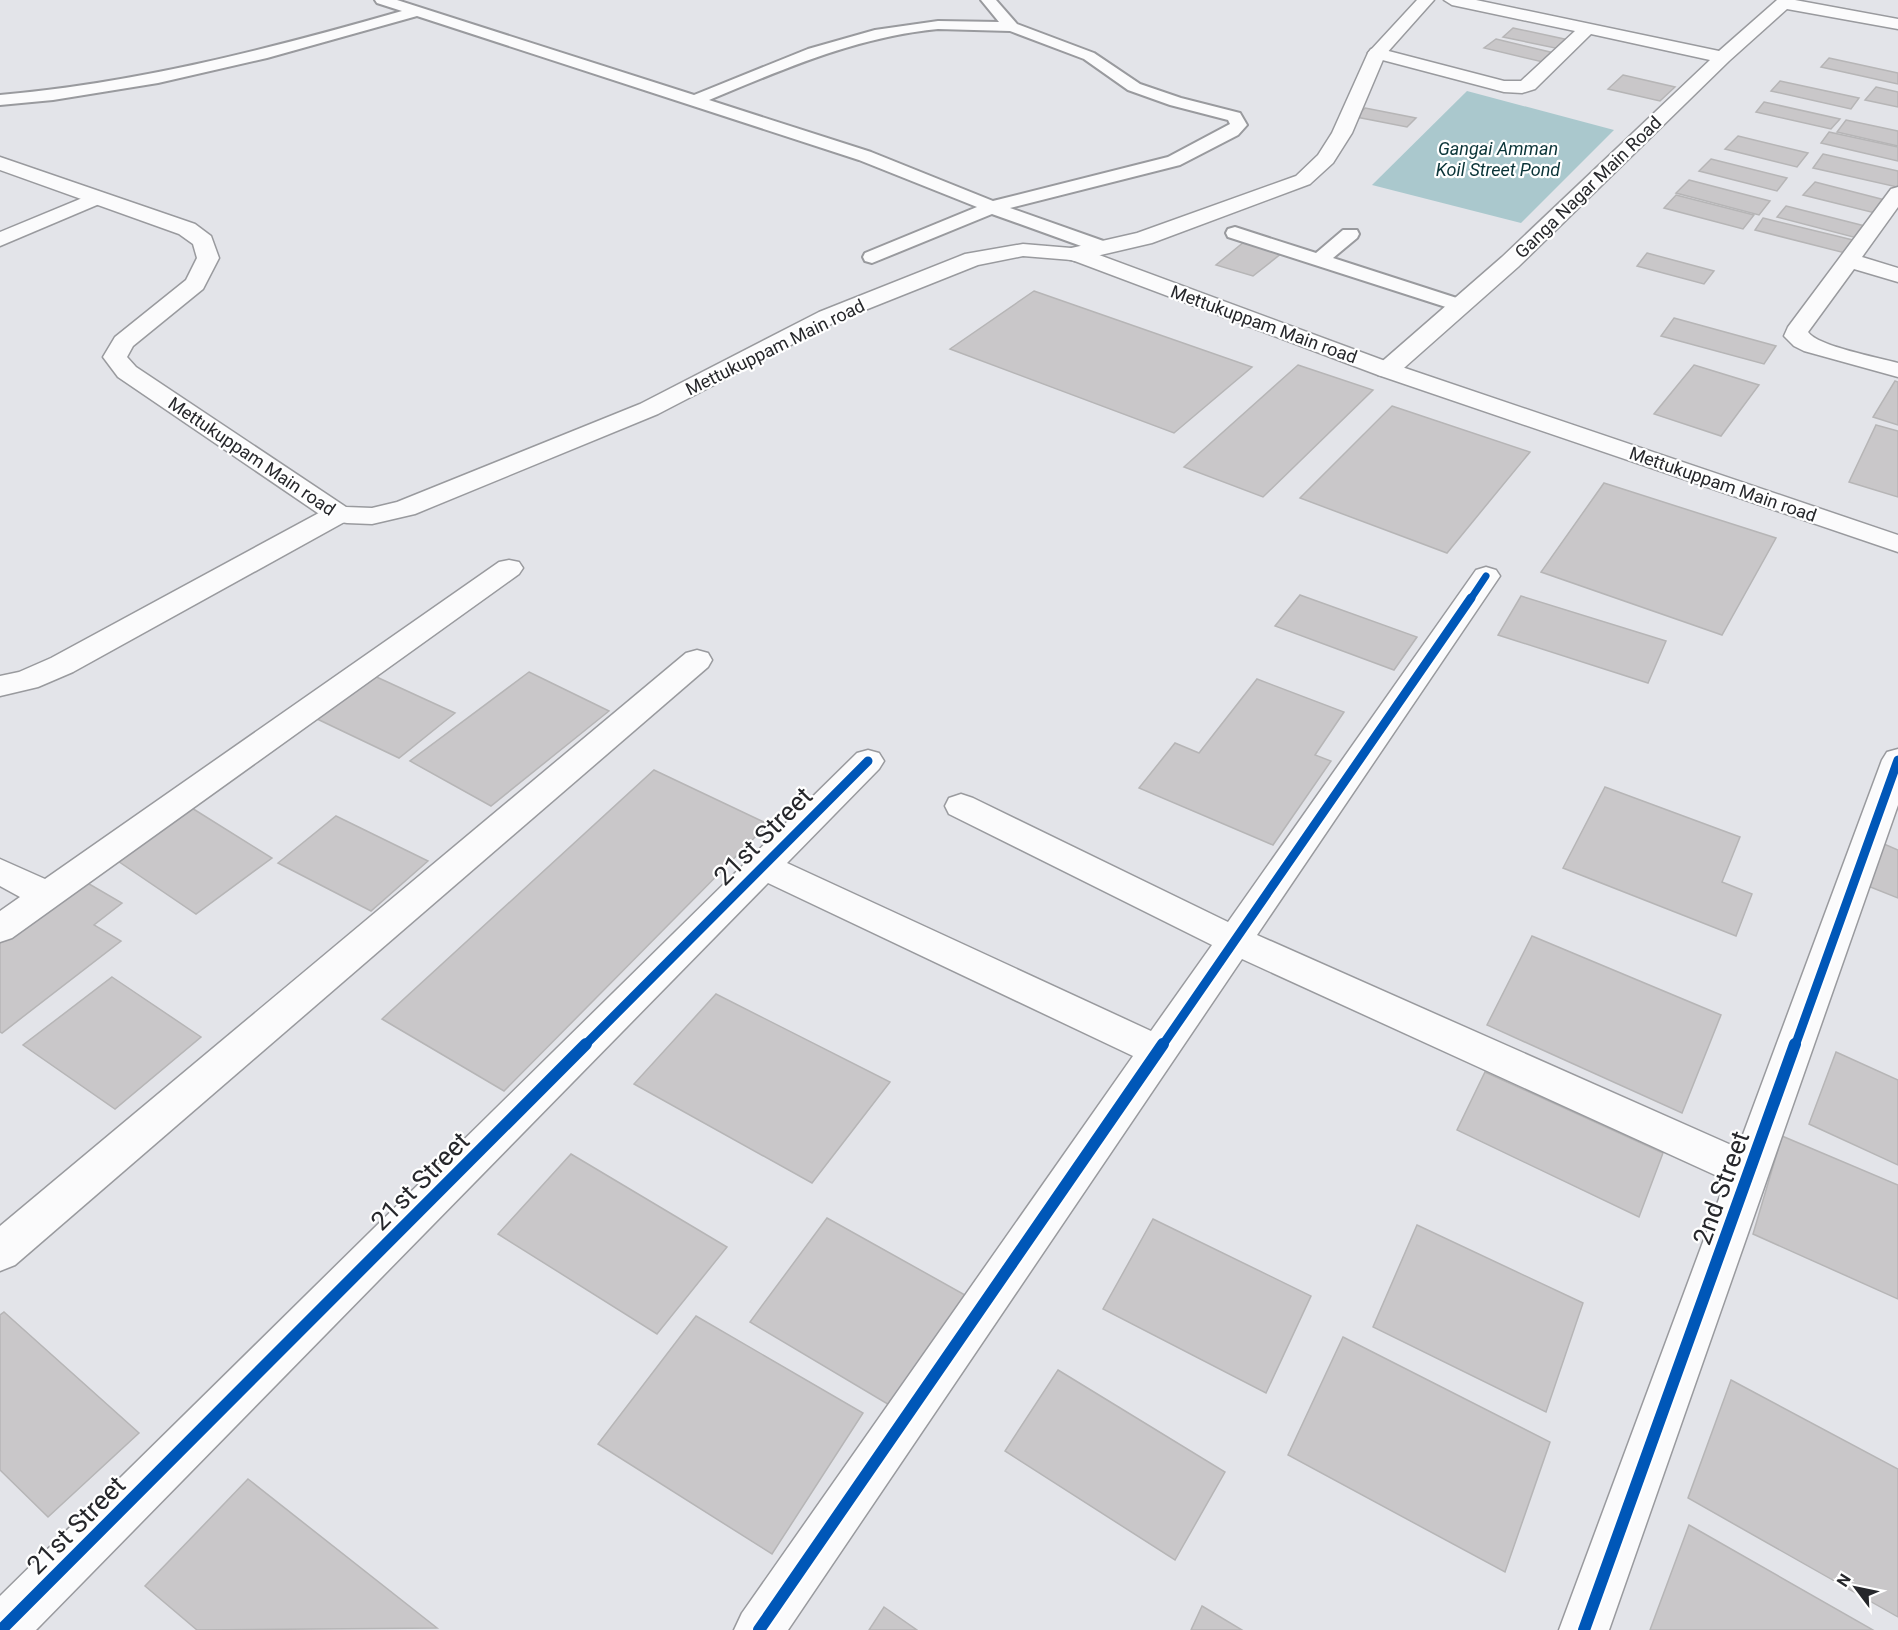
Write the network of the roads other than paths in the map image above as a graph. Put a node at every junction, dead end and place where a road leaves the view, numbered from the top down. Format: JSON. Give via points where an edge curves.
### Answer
{"nodes":[{"id":1,"x":382,"y":0,"type":"edge"},
{"id":2,"x":988,"y":0,"type":"edge"},
{"id":3,"x":1426,"y":0,"type":"edge"},
{"id":4,"x":1452,"y":0,"type":"edge"},
{"id":5,"x":1785,"y":2,"type":"edge"},
{"id":6,"x":415,"y":12,"type":"junction"},
{"id":7,"x":1898,"y":24,"type":"edge"},
{"id":8,"x":1008,"y":25,"type":"junction"},
{"id":9,"x":1588,"y":28,"type":"junction"},
{"id":10,"x":1377,"y":53,"type":"junction"},
{"id":11,"x":1723,"y":57,"type":"junction"},
{"id":12,"x":0,"y":100,"type":"edge"},
{"id":13,"x":694,"y":101,"type":"junction"},
{"id":14,"x":0,"y":163,"type":"edge"},
{"id":15,"x":1898,"y":193,"type":"edge"},
{"id":16,"x":97,"y":198,"type":"junction"},
{"id":17,"x":995,"y":206,"type":"junction"},
{"id":18,"x":1891,"y":213,"type":"edge"},
{"id":19,"x":1235,"y":233,"type":"dead end"},
{"id":20,"x":1350,"y":234,"type":"dead end"},
{"id":21,"x":0,"y":240,"type":"edge"},
{"id":22,"x":1102,"y":247,"type":"junction"},
{"id":23,"x":1075,"y":254,"type":"junction"},
{"id":24,"x":872,"y":257,"type":"dead end"},
{"id":25,"x":1848,"y":260,"type":"junction"},
{"id":26,"x":1318,"y":261,"type":"junction"},
{"id":27,"x":1898,"y":275,"type":"edge"},
{"id":28,"x":1459,"y":305,"type":"junction"},
{"id":29,"x":1387,"y":370,"type":"junction"},
{"id":30,"x":1898,"y":370,"type":"edge"},
{"id":31,"x":338,"y":514,"type":"junction"},
{"id":32,"x":1898,"y":544,"type":"edge"},
{"id":33,"x":509,"y":568,"type":"dead end"},
{"id":34,"x":1486,"y":576,"type":"dead end"},
{"id":35,"x":697,"y":660,"type":"dead end"},
{"id":36,"x":0,"y":686,"type":"edge"},
{"id":37,"x":1898,"y":760,"type":"edge"},
{"id":38,"x":868,"y":761,"type":"dead end"},
{"id":39,"x":961,"y":806,"type":"dead end"},
{"id":40,"x":763,"y":866,"type":"junction"},
{"id":41,"x":0,"y":871,"type":"edge"},
{"id":42,"x":47,"y":896,"type":"junction"},
{"id":43,"x":0,"y":929,"type":"edge"},
{"id":44,"x":1234,"y":940,"type":"junction"},
{"id":45,"x":1158,"y":1051,"type":"junction"},
{"id":46,"x":1750,"y":1172,"type":"junction"},
{"id":47,"x":0,"y":1252,"type":"edge"},
{"id":48,"x":1,"y":1630,"type":"edge"},
{"id":49,"x":759,"y":1630,"type":"edge"},
{"id":50,"x":1584,"y":1630,"type":"edge"}],
"edges":[{"from":1,"to":6,"type":"lane"},
{"from":2,"to":8,"type":"lane"},
{"from":3,"to":10,"type":"street"},
{"from":4,"to":9,"type":"street"},
{"from":5,"to":7,"type":"street"},
{"from":5,"to":11,"type":"street","name":"Ganga Nagar Main Road"},
{"from":6,"to":12,"type":"lane","via":[[297,46],[115,88]]},
{"from":6,"to":13,"type":"lane"},
{"from":8,"to":13,"type":"lane","via":[[936,25],[849,41]]},
{"from":8,"to":17,"type":"lane","via":[[1089,56],[1134,87],[1234,116],[1239,125],[1174,161]]},
{"from":9,"to":10,"type":"street","via":[[1529,85],[1522,87],[1504,86]]},
{"from":9,"to":11,"type":"street"},
{"from":10,"to":22,"type":"street","via":[[1342,133],[1326,159],[1303,180],[1144,238]]},
{"from":11,"to":28,"type":"street","name":"Ganga Nagar Main Road","via":[[1510,262]]},
{"from":13,"to":17,"type":"lane","via":[[865,156]]},
{"from":14,"to":16,"type":"street","name":"Mettukuppam Main road"},
{"from":15,"to":18,"type":"street"},
{"from":16,"to":21,"type":"street"},
{"from":16,"to":31,"type":"street","name":"Mettukuppam Main road","via":[[187,229],[203,241],[208,258],[195,284],[123,342],[115,357],[127,372]]},
{"from":17,"to":22,"type":"lane"},
{"from":17,"to":24,"type":"lane"},
{"from":18,"to":25,"type":"street"},
{"from":19,"to":26,"type":"lane"},
{"from":20,"to":26,"type":"lane"},
{"from":22,"to":23,"type":"street"},
{"from":23,"to":29,"type":"street","name":"Mettukuppam Main road"},
{"from":23,"to":31,"type":"street","name":"Mettukuppam Main road","via":[[1023,250],[973,259],[827,317],[649,409],[406,508],[373,517]]},
{"from":25,"to":27,"type":"street"},
{"from":25,"to":30,"type":"street","via":[[1796,336],[1815,347]]},
{"from":26,"to":28,"type":"lane"},
{"from":28,"to":29,"type":"street","name":"Ganga Nagar Main Road"},
{"from":29,"to":32,"type":"street","name":"Mettukuppam Main road"},
{"from":31,"to":36,"type":"street","via":[[62,665]]},
{"from":33,"to":42,"type":"street"},
{"from":34,"to":44,"type":"street"},
{"from":35,"to":47,"type":"street"},
{"from":37,"to":46,"type":"street","name":"2nd Street"},
{"from":38,"to":40,"type":"street","name":"21st Street"},
{"from":39,"to":44,"type":"street"},
{"from":40,"to":45,"type":"street"},
{"from":40,"to":48,"type":"street","name":"21st Street"},
{"from":41,"to":42,"type":"street"},
{"from":42,"to":43,"type":"street"},
{"from":44,"to":45,"type":"street"},
{"from":44,"to":46,"type":"street"},
{"from":45,"to":49,"type":"street"},
{"from":46,"to":50,"type":"street","name":"2nd Street"}]}
